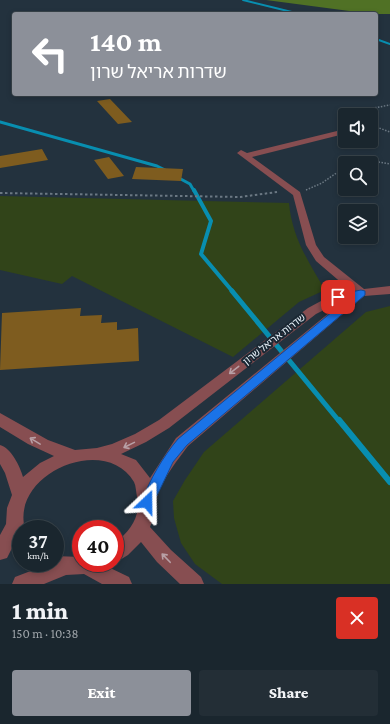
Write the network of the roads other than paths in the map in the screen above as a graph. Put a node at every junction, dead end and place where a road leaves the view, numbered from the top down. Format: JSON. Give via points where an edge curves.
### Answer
{"nodes":[{"id":1,"x":337,"y":133,"type":"dead end"},
{"id":2,"x":390,"y":290,"type":"edge"},
{"id":3,"x":361,"y":293,"type":"junction"},
{"id":4,"x":0,"y":418,"type":"edge"},
{"id":5,"x":0,"y":451,"type":"edge"},
{"id":6,"x":99,"y":454,"type":"junction"},
{"id":7,"x":71,"y":455,"type":"junction"},
{"id":8,"x":20,"y":493,"type":"junction"},
{"id":9,"x":147,"y":502,"type":"junction"},
{"id":10,"x":16,"y":520,"type":"edge"},
{"id":11,"x":141,"y":529,"type":"junction"},
{"id":12,"x":12,"y":539,"type":"edge"},
{"id":13,"x":124,"y":548,"type":"edge"},
{"id":14,"x":0,"y":552,"type":"edge"},
{"id":15,"x":43,"y":572,"type":"edge"},
{"id":16,"x":103,"y":572,"type":"edge"},
{"id":17,"x":22,"y":584,"type":"edge"},
{"id":18,"x":122,"y":584,"type":"edge"},
{"id":19,"x":194,"y":584,"type":"edge"}],
"edges":[{"from":1,"to":3,"type":"street","via":[[244,155],[294,191],[311,245],[320,259]]},
{"from":2,"to":3,"type":"street"},
{"from":3,"to":6,"type":"street","name":"שדרות אריאל שרון","one_way":true,"via":[[338,297],[312,311],[144,438],[122,448]]},
{"from":3,"to":9,"type":"street","name":"שדרות אריאל שרון","via":[[182,442],[157,478]]},
{"from":7,"to":4,"type":"street","one_way":true,"via":[[37,443]]},
{"from":5,"to":8,"type":"street","via":[[13,471]]},
{"from":6,"to":7,"type":"street"},
{"from":6,"to":9,"type":"street","via":[[112,456],[129,465],[141,478],[148,493]]},
{"from":7,"to":8,"type":"street","via":[[50,463],[33,476]]},
{"from":8,"to":10,"type":"street","via":[[14,512]]},
{"from":9,"to":11,"type":"street"},
{"from":11,"to":13,"type":"street"},
{"from":19,"to":11,"type":"street","one_way":true,"via":[[164,556]]},
{"from":12,"to":14,"type":"street"},
{"from":15,"to":17,"type":"street"},
{"from":16,"to":18,"type":"street"}]}
